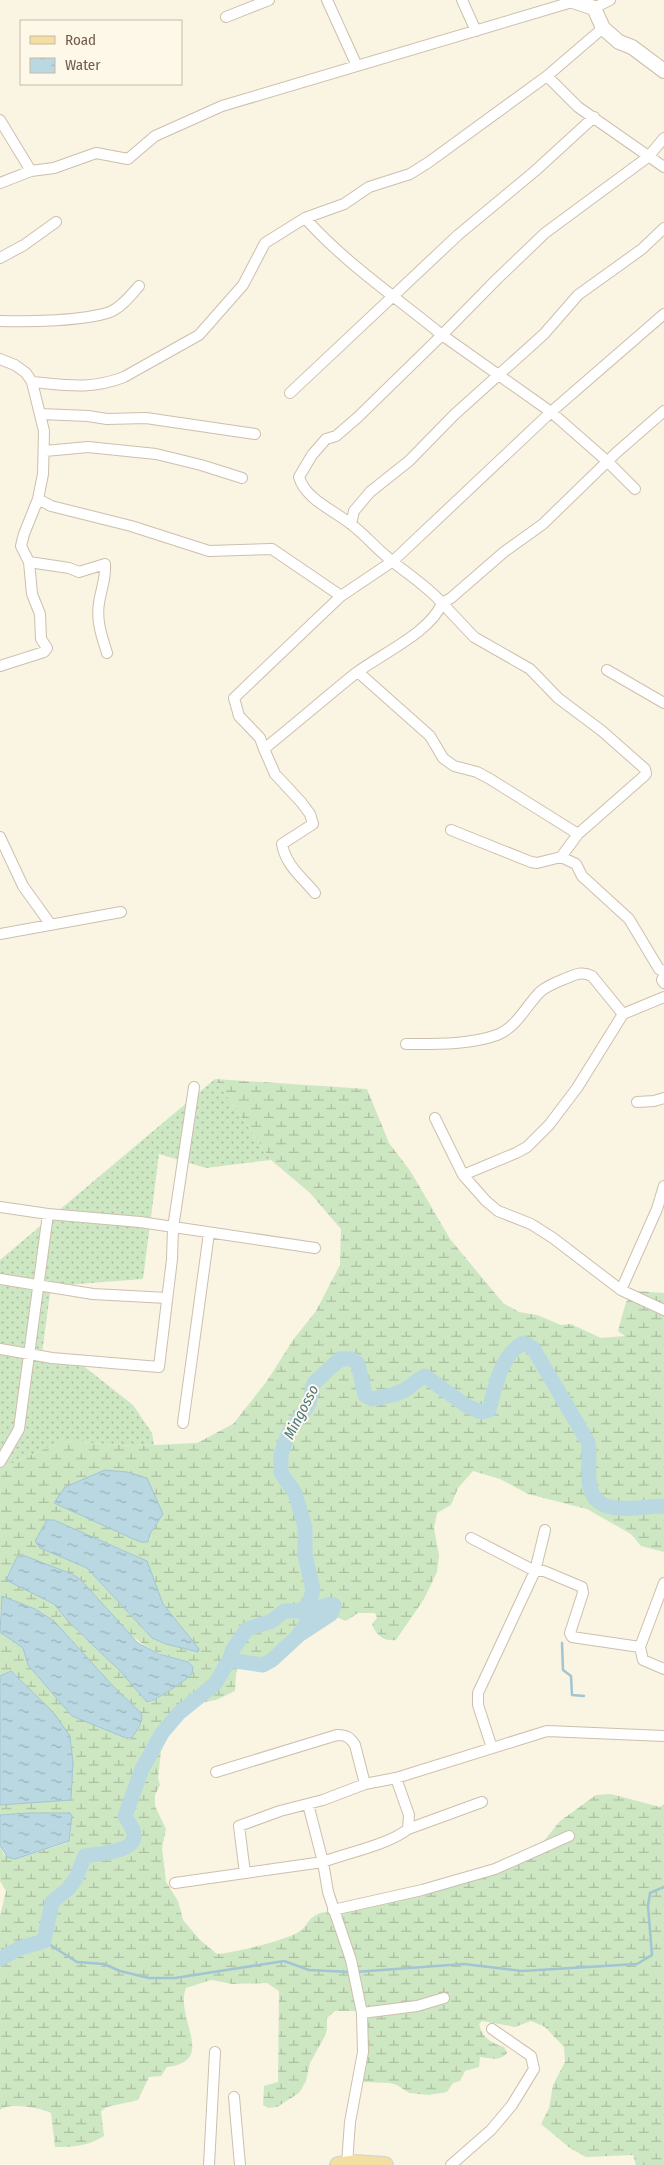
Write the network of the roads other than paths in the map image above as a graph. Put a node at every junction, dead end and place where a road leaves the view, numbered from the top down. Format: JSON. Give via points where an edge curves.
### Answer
{"nodes":[{"id":1,"x":269,"y":0,"type":"edge"},
{"id":2,"x":327,"y":0,"type":"edge"},
{"id":3,"x":462,"y":0,"type":"edge"},
{"id":4,"x":610,"y":0,"type":"edge"},
{"id":5,"x":571,"y":1,"type":"edge"},
{"id":6,"x":594,"y":8,"type":"junction"},
{"id":7,"x":226,"y":17,"type":"dead end"},
{"id":8,"x":603,"y":28,"type":"junction"},
{"id":9,"x":476,"y":31,"type":"junction"},
{"id":10,"x":357,"y":66,"type":"junction"},
{"id":11,"x":664,"y":71,"type":"edge"},
{"id":12,"x":547,"y":76,"type":"junction"},
{"id":13,"x":594,"y":117,"type":"junction"},
{"id":14,"x":0,"y":120,"type":"edge"},
{"id":15,"x":664,"y":138,"type":"edge"},
{"id":16,"x":648,"y":157,"type":"junction"},
{"id":17,"x":664,"y":167,"type":"edge"},
{"id":18,"x":31,"y":171,"type":"junction"},
{"id":19,"x":0,"y":183,"type":"edge"},
{"id":20,"x":305,"y":218,"type":"junction"},
{"id":21,"x":56,"y":222,"type":"dead end"},
{"id":22,"x":664,"y":228,"type":"edge"},
{"id":23,"x":0,"y":258,"type":"edge"},
{"id":24,"x":139,"y":286,"type":"dead end"},
{"id":25,"x":395,"y":297,"type":"junction"},
{"id":26,"x":664,"y":314,"type":"edge"},
{"id":27,"x":0,"y":321,"type":"edge"},
{"id":28,"x":442,"y":335,"type":"junction"},
{"id":29,"x":0,"y":359,"type":"edge"},
{"id":30,"x":498,"y":374,"type":"junction"},
{"id":31,"x":32,"y":382,"type":"junction"},
{"id":32,"x":290,"y":393,"type":"dead end"},
{"id":33,"x":664,"y":411,"type":"edge"},
{"id":34,"x":551,"y":412,"type":"junction"},
{"id":35,"x":41,"y":414,"type":"junction"},
{"id":36,"x":255,"y":434,"type":"dead end"},
{"id":37,"x":45,"y":451,"type":"junction"},
{"id":38,"x":608,"y":462,"type":"junction"},
{"id":39,"x":242,"y":478,"type":"dead end"},
{"id":40,"x":635,"y":489,"type":"dead end"},
{"id":41,"x":38,"y":499,"type":"junction"},
{"id":42,"x":351,"y":524,"type":"junction"},
{"id":43,"x":29,"y":562,"type":"junction"},
{"id":44,"x":392,"y":562,"type":"junction"},
{"id":45,"x":341,"y":596,"type":"junction"},
{"id":46,"x":442,"y":603,"type":"junction"},
{"id":47,"x":107,"y":653,"type":"dead end"},
{"id":48,"x":0,"y":666,"type":"edge"},
{"id":49,"x":607,"y":670,"type":"dead end"},
{"id":50,"x":358,"y":672,"type":"junction"},
{"id":51,"x":664,"y":703,"type":"edge"},
{"id":52,"x":264,"y":750,"type":"junction"},
{"id":53,"x":451,"y":830,"type":"dead end"},
{"id":54,"x":578,"y":834,"type":"junction"},
{"id":55,"x":0,"y":837,"type":"edge"},
{"id":56,"x":561,"y":858,"type":"junction"},
{"id":57,"x":315,"y":893,"type":"dead end"},
{"id":58,"x":121,"y":912,"type":"dead end"},
{"id":59,"x":51,"y":925,"type":"junction"},
{"id":60,"x":0,"y":934,"type":"edge"},
{"id":61,"x":664,"y":971,"type":"edge"},
{"id":62,"x":664,"y":975,"type":"edge"},
{"id":63,"x":664,"y":983,"type":"edge"},
{"id":64,"x":664,"y":996,"type":"edge"},
{"id":65,"x":622,"y":1014,"type":"junction"},
{"id":66,"x":406,"y":1044,"type":"dead end"},
{"id":67,"x":194,"y":1087,"type":"dead end"},
{"id":68,"x":664,"y":1098,"type":"edge"},
{"id":69,"x":637,"y":1102,"type":"dead end"},
{"id":70,"x":435,"y":1118,"type":"dead end"},
{"id":71,"x":463,"y":1175,"type":"junction"},
{"id":72,"x":664,"y":1186,"type":"edge"},
{"id":73,"x":0,"y":1207,"type":"edge"},
{"id":74,"x":48,"y":1214,"type":"junction"},
{"id":75,"x":173,"y":1228,"type":"junction"},
{"id":76,"x":209,"y":1233,"type":"junction"},
{"id":77,"x":315,"y":1248,"type":"dead end"},
{"id":78,"x":0,"y":1279,"type":"edge"},
{"id":79,"x":38,"y":1285,"type":"junction"},
{"id":80,"x":621,"y":1290,"type":"junction"},
{"id":81,"x":167,"y":1298,"type":"junction"},
{"id":82,"x":664,"y":1310,"type":"edge"},
{"id":83,"x":0,"y":1349,"type":"edge"},
{"id":84,"x":29,"y":1355,"type":"junction"},
{"id":85,"x":183,"y":1423,"type":"dead end"},
{"id":86,"x":0,"y":1462,"type":"edge"},
{"id":87,"x":546,"y":1530,"type":"dead end"},
{"id":88,"x":471,"y":1538,"type":"dead end"},
{"id":89,"x":534,"y":1571,"type":"junction"},
{"id":90,"x":664,"y":1583,"type":"edge"},
{"id":91,"x":640,"y":1647,"type":"junction"},
{"id":92,"x":664,"y":1669,"type":"edge"},
{"id":93,"x":664,"y":1736,"type":"edge"},
{"id":94,"x":492,"y":1748,"type":"junction"},
{"id":95,"x":216,"y":1772,"type":"dead end"},
{"id":96,"x":396,"y":1778,"type":"junction"},
{"id":97,"x":366,"y":1784,"type":"junction"},
{"id":98,"x":482,"y":1802,"type":"dead end"},
{"id":99,"x":308,"y":1804,"type":"junction"},
{"id":100,"x":408,"y":1829,"type":"junction"},
{"id":101,"x":569,"y":1836,"type":"dead end"},
{"id":102,"x":323,"y":1862,"type":"junction"},
{"id":103,"x":245,"y":1873,"type":"junction"},
{"id":104,"x":175,"y":1883,"type":"dead end"},
{"id":105,"x":333,"y":1910,"type":"junction"},
{"id":106,"x":444,"y":1998,"type":"dead end"},
{"id":107,"x":362,"y":2013,"type":"junction"},
{"id":108,"x":492,"y":2029,"type":"dead end"},
{"id":109,"x":215,"y":2052,"type":"dead end"},
{"id":110,"x":234,"y":2097,"type":"dead end"},
{"id":111,"x":342,"y":2164,"type":"edge"},
{"id":112,"x":209,"y":2165,"type":"edge"},
{"id":113,"x":240,"y":2165,"type":"edge"},
{"id":114,"x":385,"y":2165,"type":"edge"},
{"id":115,"x":451,"y":2165,"type":"edge"}],
"edges":[{"from":1,"to":7,"type":"street"},
{"from":2,"to":10,"type":"street"},
{"from":3,"to":9,"type":"street"},
{"from":4,"to":6,"type":"street"},
{"from":5,"to":6,"type":"street"},
{"from":5,"to":9,"type":"street"},
{"from":6,"to":8,"type":"street"},
{"from":8,"to":11,"type":"street"},
{"from":8,"to":12,"type":"street"},
{"from":9,"to":10,"type":"street"},
{"from":10,"to":18,"type":"street","via":[[222,106],[154,136],[128,159],[96,153],[54,168]]},
{"from":12,"to":13,"type":"street","via":[[578,107]]},
{"from":12,"to":20,"type":"street","via":[[410,174],[369,187],[344,204]]},
{"from":13,"to":16,"type":"street"},
{"from":13,"to":25,"type":"street","via":[[458,235]]},
{"from":14,"to":18,"type":"street"},
{"from":15,"to":16,"type":"street"},
{"from":16,"to":17,"type":"street"},
{"from":16,"to":28,"type":"street","via":[[545,233]]},
{"from":18,"to":19,"type":"street"},
{"from":20,"to":25,"type":"street","via":[[352,264]]},
{"from":20,"to":31,"type":"street","via":[[265,243],[243,285],[199,335],[111,382],[96,386]]},
{"from":21,"to":23,"type":"street"},
{"from":22,"to":30,"type":"street","via":[[642,249],[578,295],[544,334]]},
{"from":24,"to":27,"type":"street","via":[[109,312]]},
{"from":25,"to":28,"type":"street"},
{"from":25,"to":32,"type":"street"},
{"from":26,"to":34,"type":"street"},
{"from":28,"to":30,"type":"street"},
{"from":28,"to":42,"type":"street","via":[[357,418],[336,436],[326,439],[299,477],[310,494]]},
{"from":29,"to":31,"type":"street","via":[[20,369]]},
{"from":30,"to":34,"type":"street"},
{"from":30,"to":42,"type":"street","via":[[409,461],[370,492],[354,511]]},
{"from":31,"to":35,"type":"street"},
{"from":33,"to":38,"type":"street"},
{"from":34,"to":38,"type":"street"},
{"from":34,"to":44,"type":"street"},
{"from":35,"to":36,"type":"street","via":[[106,419],[146,418]]},
{"from":35,"to":37,"type":"street"},
{"from":37,"to":39,"type":"street","via":[[88,447],[156,454]]},
{"from":37,"to":41,"type":"street"},
{"from":38,"to":40,"type":"street"},
{"from":38,"to":46,"type":"street","via":[[543,524]]},
{"from":41,"to":43,"type":"street","via":[[21,546]]},
{"from":41,"to":45,"type":"street","via":[[59,509],[130,526],[209,551],[272,549]]},
{"from":42,"to":44,"type":"street"},
{"from":43,"to":47,"type":"street","via":[[79,572],[105,564],[106,577],[98,618]]},
{"from":43,"to":48,"type":"street","via":[[32,594],[40,614],[41,639],[47,648],[44,652]]},
{"from":44,"to":45,"type":"street"},
{"from":44,"to":46,"type":"street"},
{"from":45,"to":52,"type":"street","via":[[234,698],[239,716],[260,738]]},
{"from":46,"to":50,"type":"street","via":[[438,612],[420,630]]},
{"from":46,"to":54,"type":"street","via":[[474,637],[530,669],[558,698],[602,731],[644,769],[646,774],[643,777]]},
{"from":49,"to":51,"type":"street"},
{"from":50,"to":52,"type":"street"},
{"from":50,"to":54,"type":"street","via":[[430,736],[443,758],[454,766],[478,772]]},
{"from":52,"to":57,"type":"street","via":[[275,774],[310,814],[313,824],[282,844],[291,868]]},
{"from":53,"to":56,"type":"street","via":[[537,864]]},
{"from":54,"to":56,"type":"street"},
{"from":55,"to":59,"type":"street","via":[[23,886]]},
{"from":56,"to":61,"type":"street","via":[[576,864],[582,876],[629,919],[659,969]]},
{"from":58,"to":59,"type":"street"},
{"from":59,"to":60,"type":"street"},
{"from":62,"to":63,"type":"street"},
{"from":64,"to":65,"type":"street"},
{"from":65,"to":66,"type":"street","via":[[592,976],[585,972],[548,986],[509,1028],[498,1035],[452,1043]]},
{"from":65,"to":71,"type":"street","via":[[577,1088],[549,1125],[516,1153]]},
{"from":67,"to":75,"type":"street"},
{"from":68,"to":69,"type":"street"},
{"from":70,"to":71,"type":"street"},
{"from":71,"to":80,"type":"street","via":[[498,1210],[553,1238]]},
{"from":72,"to":80,"type":"street"},
{"from":73,"to":74,"type":"street"},
{"from":74,"to":75,"type":"street"},
{"from":74,"to":79,"type":"street"},
{"from":75,"to":76,"type":"street"},
{"from":75,"to":81,"type":"street"},
{"from":76,"to":77,"type":"street"},
{"from":76,"to":85,"type":"street"},
{"from":78,"to":79,"type":"street"},
{"from":79,"to":81,"type":"street","via":[[93,1294]]},
{"from":79,"to":84,"type":"street"},
{"from":80,"to":82,"type":"street"},
{"from":81,"to":84,"type":"street","via":[[159,1367]]},
{"from":83,"to":84,"type":"street"},
{"from":84,"to":86,"type":"street","via":[[18,1429]]},
{"from":87,"to":89,"type":"street"},
{"from":88,"to":89,"type":"street"},
{"from":89,"to":91,"type":"street","via":[[544,1571],[584,1589],[570,1633],[572,1637]]},
{"from":89,"to":94,"type":"street","via":[[478,1693],[478,1705]]},
{"from":90,"to":91,"type":"street"},
{"from":91,"to":92,"type":"street","via":[[643,1660]]},
{"from":93,"to":94,"type":"street","via":[[547,1731]]},
{"from":94,"to":96,"type":"street"},
{"from":95,"to":97,"type":"street","via":[[345,1735],[355,1745]]},
{"from":96,"to":97,"type":"street"},
{"from":96,"to":100,"type":"street","via":[[409,1815]]},
{"from":97,"to":99,"type":"street"},
{"from":98,"to":100,"type":"street"},
{"from":99,"to":102,"type":"street"},
{"from":99,"to":103,"type":"street","via":[[239,1826]]},
{"from":100,"to":102,"type":"street"},
{"from":101,"to":105,"type":"street","via":[[495,1869]]},
{"from":102,"to":103,"type":"street"},
{"from":102,"to":105,"type":"street"},
{"from":103,"to":104,"type":"street"},
{"from":105,"to":107,"type":"street","via":[[348,1947]]},
{"from":106,"to":107,"type":"street","via":[[417,2006]]},
{"from":107,"to":111,"type":"street","via":[[363,2052]]},
{"from":108,"to":115,"type":"street","via":[[532,2056],[534,2070],[512,2105],[491,2130]]},
{"from":109,"to":112,"type":"street"},
{"from":110,"to":113,"type":"street"},
{"from":111,"to":114,"type":"main road"}]}
